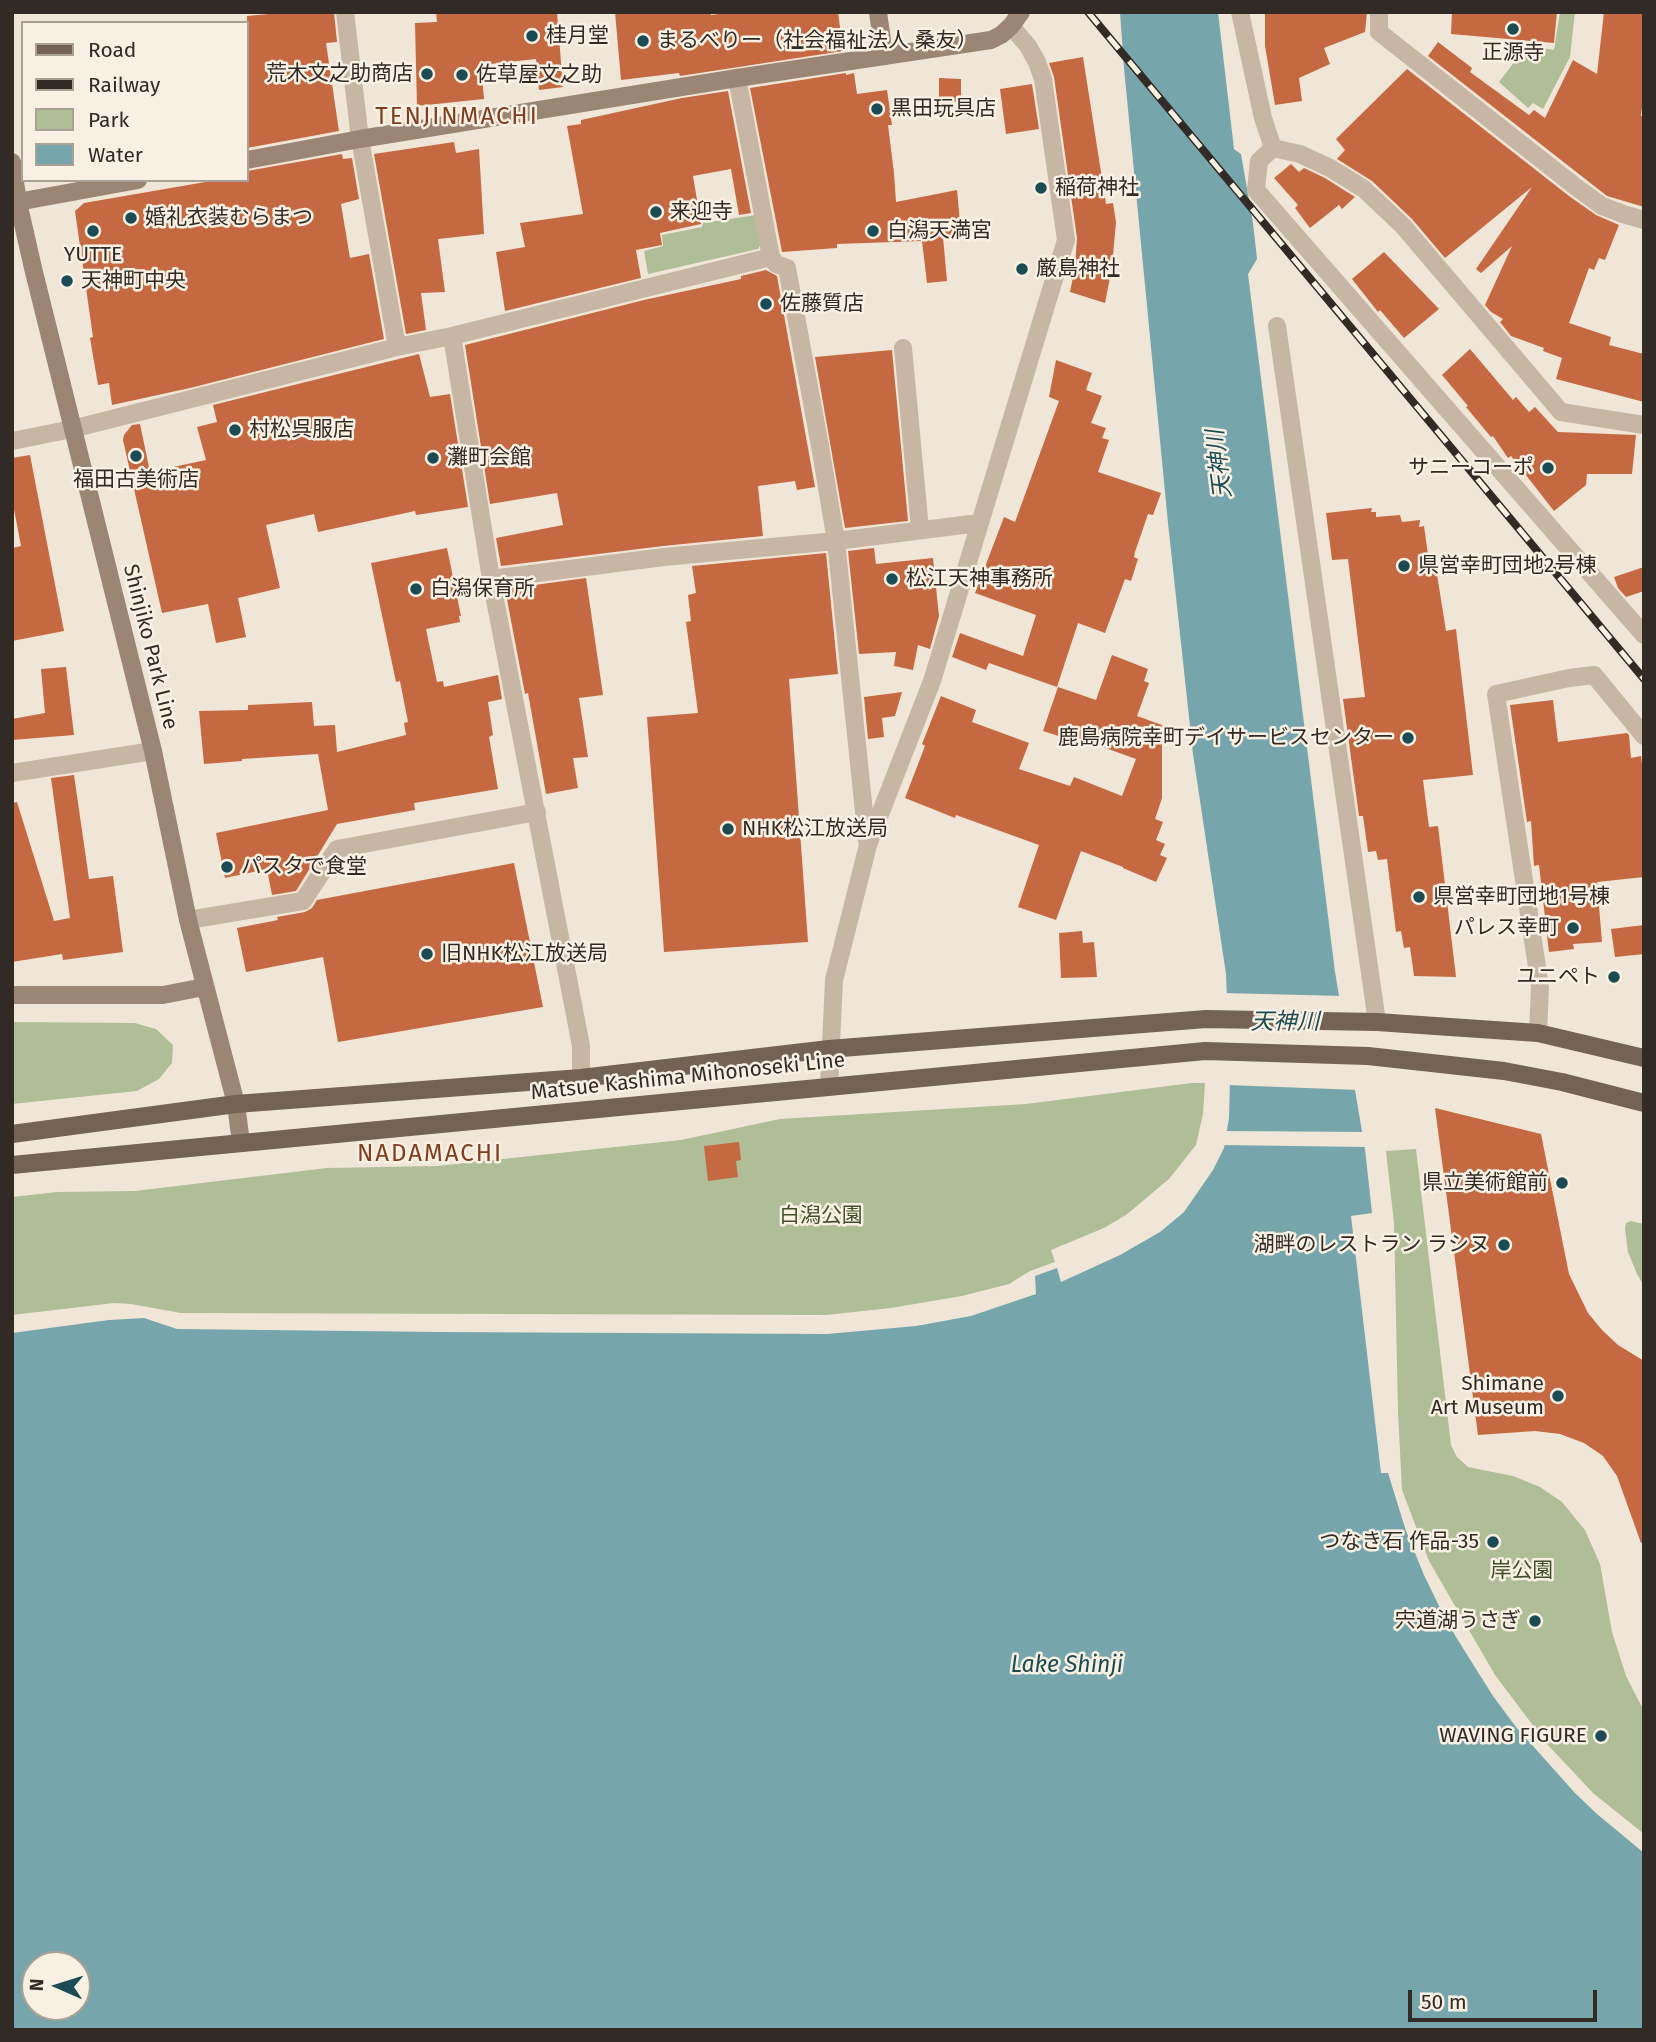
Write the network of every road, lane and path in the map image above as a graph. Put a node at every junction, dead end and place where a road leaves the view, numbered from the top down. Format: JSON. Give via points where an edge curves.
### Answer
{"nodes":[{"id":1,"x":345,"y":12,"type":"edge"},
{"id":2,"x":878,"y":12,"type":"edge"},
{"id":3,"x":1240,"y":12,"type":"edge"},
{"id":4,"x":1378,"y":12,"type":"edge"},
{"id":5,"x":1016,"y":19,"type":"edge"},
{"id":6,"x":884,"y":55,"type":"junction"},
{"id":7,"x":737,"y":78,"type":"junction"},
{"id":8,"x":360,"y":139,"type":"junction"},
{"id":9,"x":1273,"y":148,"type":"junction"},
{"id":10,"x":248,"y":160,"type":"edge"},
{"id":11,"x":12,"y":162,"type":"edge"},
{"id":12,"x":127,"y":182,"type":"edge"},
{"id":13,"x":15,"y":203,"type":"edge"},
{"id":14,"x":1644,"y":220,"type":"edge"},
{"id":15,"x":771,"y":257,"type":"junction"},
{"id":16,"x":1277,"y":326,"type":"dead end"},
{"id":17,"x":452,"y":336,"type":"junction"},
{"id":18,"x":397,"y":347,"type":"junction"},
{"id":19,"x":904,"y":348,"type":"dead end"},
{"id":20,"x":1644,"y":425,"type":"edge"},
{"id":21,"x":72,"y":429,"type":"junction"},
{"id":22,"x":12,"y":441,"type":"edge"},
{"id":23,"x":979,"y":523,"type":"junction"},
{"id":24,"x":920,"y":529,"type":"junction"},
{"id":25,"x":835,"y":541,"type":"junction"},
{"id":26,"x":491,"y":579,"type":"junction"},
{"id":27,"x":1644,"y":635,"type":"edge"},
{"id":28,"x":1644,"y":736,"type":"edge"},
{"id":29,"x":153,"y":751,"type":"junction"},
{"id":30,"x":12,"y":773,"type":"edge"},
{"id":31,"x":537,"y":812,"type":"junction"},
{"id":32,"x":868,"y":845,"type":"junction"},
{"id":33,"x":188,"y":920,"type":"junction"},
{"id":34,"x":204,"y":987,"type":"junction"},
{"id":35,"x":12,"y":995,"type":"edge"},
{"id":36,"x":1377,"y":1022,"type":"junction"},
{"id":37,"x":1538,"y":1033,"type":"junction"},
{"id":38,"x":830,"y":1049,"type":"junction"},
{"id":39,"x":1644,"y":1058,"type":"edge"},
{"id":40,"x":581,"y":1078,"type":"junction"},
{"id":41,"x":829,"y":1086,"type":"junction"},
{"id":42,"x":1644,"y":1103,"type":"edge"},
{"id":43,"x":236,"y":1104,"type":"junction"},
{"id":44,"x":12,"y":1134,"type":"edge"},
{"id":45,"x":242,"y":1143,"type":"junction"},
{"id":46,"x":12,"y":1165,"type":"edge"}],
"edges":[{"from":1,"to":8,"type":"street"},
{"from":2,"to":6,"type":"main road"},
{"from":3,"to":9,"type":"street"},
{"from":4,"to":14,"type":"street","via":[[1378,32],[1576,187],[1602,206]]},
{"from":5,"to":6,"type":"main road","via":[[991,40]]},
{"from":5,"to":23,"type":"street","via":[[1043,79],[1066,240]]},
{"from":6,"to":7,"type":"main road"},
{"from":7,"to":8,"type":"main road"},
{"from":7,"to":15,"type":"street"},
{"from":8,"to":10,"type":"main road"},
{"from":8,"to":18,"type":"street"},
{"from":9,"to":20,"type":"street","via":[[1330,167],[1364,189],[1403,226],[1561,412]]},
{"from":9,"to":27,"type":"street","via":[[1259,161],[1256,190]]},
{"from":11,"to":13,"type":"main road","name":"Shinjiko Park Line"},
{"from":12,"to":13,"type":"main road"},
{"from":13,"to":21,"type":"main road","name":"Shinjiko Park Line"},
{"from":15,"to":17,"type":"street"},
{"from":15,"to":25,"type":"street","via":[[786,268]]},
{"from":16,"to":36,"type":"street"},
{"from":17,"to":18,"type":"street"},
{"from":17,"to":26,"type":"street"},
{"from":18,"to":21,"type":"street"},
{"from":19,"to":24,"type":"street"},
{"from":21,"to":22,"type":"street"},
{"from":21,"to":29,"type":"main road","name":"Shinjiko Park Line"},
{"from":23,"to":24,"type":"street"},
{"from":23,"to":32,"type":"street","via":[[932,681]]},
{"from":24,"to":25,"type":"street"},
{"from":25,"to":26,"type":"street"},
{"from":25,"to":32,"type":"street"},
{"from":26,"to":31,"type":"street"},
{"from":28,"to":37,"type":"street","via":[[1594,676],[1496,694],[1540,987]]},
{"from":29,"to":30,"type":"street"},
{"from":29,"to":33,"type":"main road","name":"Shinjiko Park Line"},
{"from":31,"to":33,"type":"street","via":[[337,849],[303,901]]},
{"from":31,"to":40,"type":"street","via":[[582,1046]]},
{"from":32,"to":38,"type":"street","via":[[834,979]]},
{"from":33,"to":34,"type":"main road","name":"Shinjiko Park Line"},
{"from":34,"to":35,"type":"main road","via":[[163,995]]},
{"from":34,"to":43,"type":"main road","name":"Shinjiko Park Line"},
{"from":36,"to":37,"type":"main road","name":"Matsue Kashima Mihonoseki Line"},
{"from":36,"to":38,"type":"main road","name":"Matsue Kashima Mihonoseki Line","via":[[1206,1019]]},
{"from":37,"to":39,"type":"main road","name":"Matsue Kashima Mihonoseki Line"},
{"from":38,"to":40,"type":"main road","name":"Matsue Kashima Mihonoseki Line"},
{"from":38,"to":41,"type":"street"},
{"from":40,"to":43,"type":"main road","name":"Matsue Kashima Mihonoseki Line"},
{"from":41,"to":42,"type":"main road","name":"Matsue Kashima Mihonoseki Line","via":[[1205,1051],[1368,1056],[1504,1071]]},
{"from":41,"to":45,"type":"main road","name":"Matsue Kashima Mihonoseki Line"},
{"from":43,"to":44,"type":"main road","name":"Matsue Kashima Mihonoseki Line"},
{"from":43,"to":45,"type":"main road","name":"Shinjiko Park Line"},
{"from":45,"to":46,"type":"main road","name":"Matsue Kashima Mihonoseki Line"}]}
